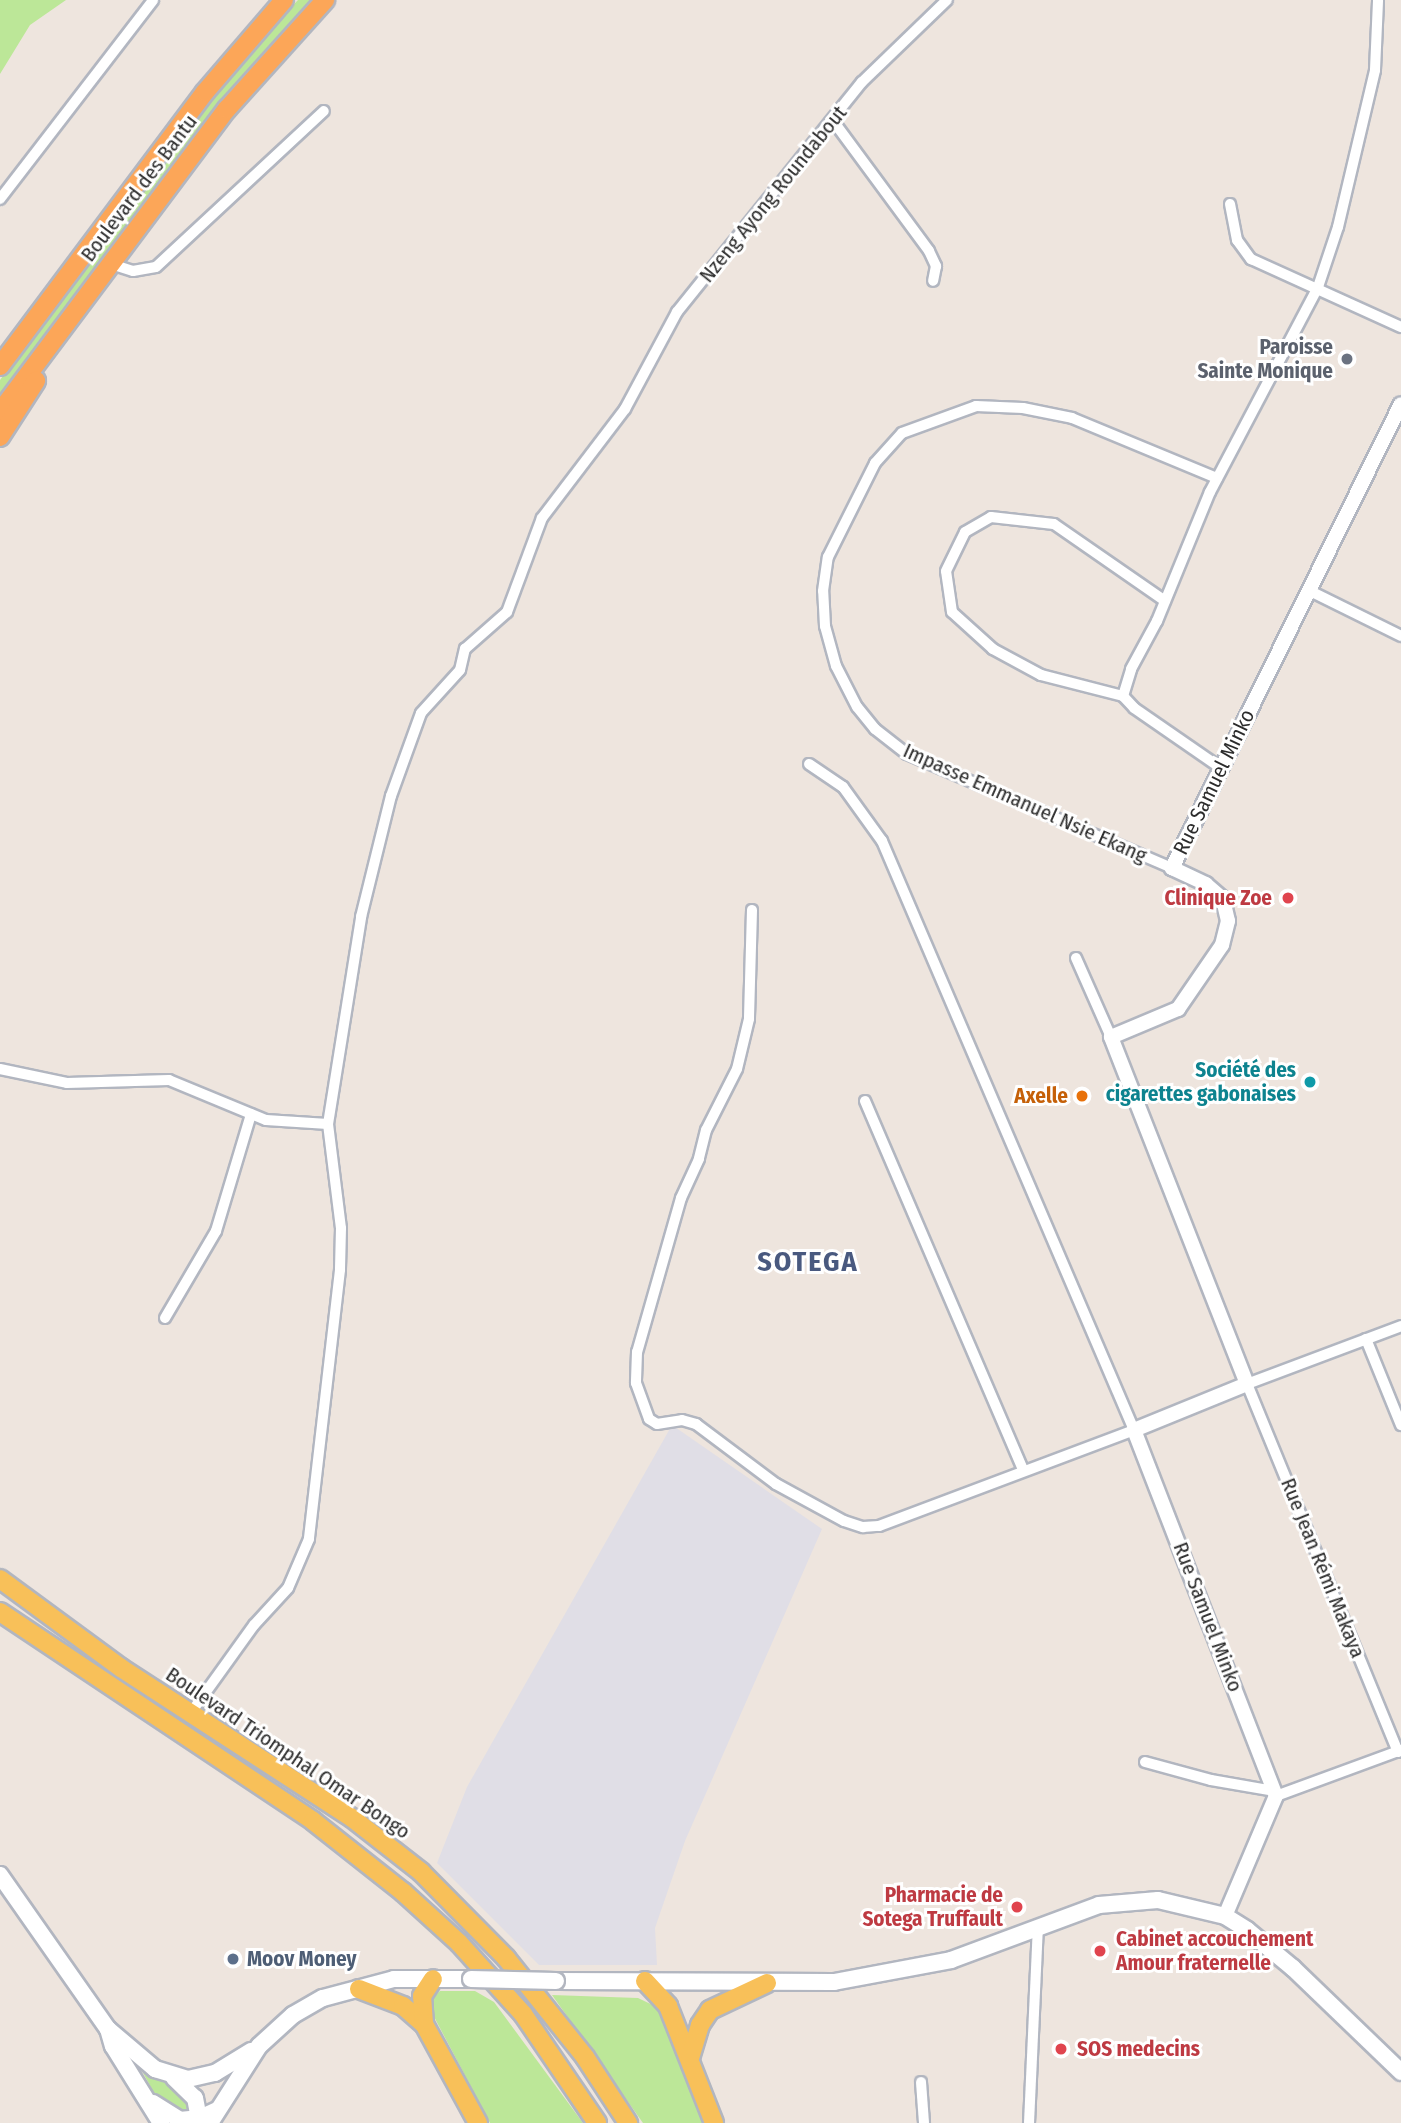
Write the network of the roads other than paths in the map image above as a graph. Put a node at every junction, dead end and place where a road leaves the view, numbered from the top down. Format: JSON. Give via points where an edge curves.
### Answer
{"nodes":[{"id":1,"x":153,"y":0,"type":"edge"},
{"id":2,"x":284,"y":0,"type":"edge"},
{"id":3,"x":325,"y":0,"type":"edge"},
{"id":4,"x":947,"y":0,"type":"edge"},
{"id":5,"x":1378,"y":0,"type":"edge"},
{"id":6,"x":324,"y":111,"type":"dead end"},
{"id":7,"x":834,"y":122,"type":"junction"},
{"id":8,"x":0,"y":199,"type":"edge"},
{"id":9,"x":1230,"y":204,"type":"dead end"},
{"id":10,"x":94,"y":237,"type":"junction"},
{"id":11,"x":111,"y":264,"type":"junction"},
{"id":12,"x":933,"y":281,"type":"dead end"},
{"id":13,"x":1318,"y":287,"type":"junction"},
{"id":14,"x":72,"y":314,"type":"junction"},
{"id":15,"x":1401,"y":327,"type":"edge"},
{"id":16,"x":0,"y":349,"type":"edge"},
{"id":17,"x":0,"y":366,"type":"edge"},
{"id":18,"x":1401,"y":404,"type":"edge"},
{"id":19,"x":0,"y":412,"type":"edge"},
{"id":20,"x":0,"y":437,"type":"edge"},
{"id":21,"x":1217,"y":478,"type":"junction"},
{"id":22,"x":1308,"y":590,"type":"junction"},
{"id":23,"x":1165,"y":601,"type":"junction"},
{"id":24,"x":1401,"y":636,"type":"edge"},
{"id":25,"x":1123,"y":696,"type":"junction"},
{"id":26,"x":809,"y":764,"type":"dead end"},
{"id":27,"x":1221,"y":768,"type":"junction"},
{"id":28,"x":1172,"y":867,"type":"junction"},
{"id":29,"x":752,"y":910,"type":"dead end"},
{"id":30,"x":1076,"y":958,"type":"dead end"},
{"id":31,"x":1111,"y":1037,"type":"junction"},
{"id":32,"x":0,"y":1069,"type":"edge"},
{"id":33,"x":865,"y":1101,"type":"dead end"},
{"id":34,"x":251,"y":1114,"type":"junction"},
{"id":35,"x":328,"y":1124,"type":"junction"},
{"id":36,"x":164,"y":1318,"type":"dead end"},
{"id":37,"x":1401,"y":1326,"type":"edge"},
{"id":38,"x":1366,"y":1339,"type":"junction"},
{"id":39,"x":1245,"y":1379,"type":"junction"},
{"id":40,"x":1401,"y":1425,"type":"edge"},
{"id":41,"x":1135,"y":1430,"type":"junction"},
{"id":42,"x":1023,"y":1470,"type":"junction"},
{"id":43,"x":0,"y":1579,"type":"edge"},
{"id":44,"x":0,"y":1612,"type":"edge"},
{"id":45,"x":190,"y":1714,"type":"junction"},
{"id":46,"x":1399,"y":1751,"type":"edge"},
{"id":47,"x":1145,"y":1762,"type":"dead end"},
{"id":48,"x":1275,"y":1793,"type":"junction"},
{"id":49,"x":0,"y":1875,"type":"edge"},
{"id":50,"x":1225,"y":1916,"type":"junction"},
{"id":51,"x":1038,"y":1926,"type":"junction"},
{"id":52,"x":433,"y":1979,"type":"junction"},
{"id":53,"x":645,"y":1982,"type":"junction"},
{"id":54,"x":767,"y":1983,"type":"junction"},
{"id":55,"x":359,"y":1989,"type":"junction"},
{"id":56,"x":424,"y":2024,"type":"junction"},
{"id":57,"x":108,"y":2029,"type":"junction"},
{"id":58,"x":260,"y":2046,"type":"junction"},
{"id":59,"x":690,"y":2058,"type":"junction"},
{"id":60,"x":1401,"y":2072,"type":"edge"},
{"id":61,"x":172,"y":2076,"type":"junction"},
{"id":62,"x":921,"y":2082,"type":"dead end"},
{"id":63,"x":151,"y":2101,"type":"junction"},
{"id":64,"x":207,"y":2118,"type":"edge"},
{"id":65,"x":161,"y":2123,"type":"edge"},
{"id":66,"x":478,"y":2123,"type":"edge"},
{"id":67,"x":597,"y":2123,"type":"edge"},
{"id":68,"x":628,"y":2123,"type":"edge"},
{"id":69,"x":715,"y":2123,"type":"edge"},
{"id":70,"x":924,"y":2123,"type":"edge"},
{"id":71,"x":1029,"y":2123,"type":"edge"}],
"edges":[{"from":1,"to":8,"type":"street"},
{"from":2,"to":10,"type":"highway","name":"Boulevard des Bantu","via":[[240,48]]},
{"from":3,"to":11,"type":"highway","name":"Boulevard des Bantu","via":[[227,109]]},
{"from":4,"to":7,"type":"street","name":"Nzeng Ayong Roundabout","via":[[862,82]]},
{"from":5,"to":13,"type":"street","via":[[1375,70],[1338,227]]},
{"from":6,"to":11,"type":"street","via":[[156,267],[133,271]]},
{"from":7,"to":12,"type":"street","via":[[929,251],[936,266]]},
{"from":7,"to":35,"type":"street","name":"Nzeng Ayong Roundabout","via":[[677,312],[625,409],[542,518],[507,612],[465,649],[460,670],[433,696],[412,730],[361,917]]},
{"from":9,"to":13,"type":"street","via":[[1237,240],[1251,259]]},
{"from":10,"to":16,"type":"highway"},
{"from":10,"to":17,"type":"highway","name":"Boulevard des Bantu"},
{"from":11,"to":14,"type":"highway","name":"Boulevard des Bantu"},
{"from":13,"to":15,"type":"street"},
{"from":13,"to":21,"type":"street"},
{"from":14,"to":19,"type":"highway","name":"Boulevard des Bantu"},
{"from":14,"to":20,"type":"highway"},
{"from":18,"to":22,"type":"street","name":"Rue Samuel Minko"},
{"from":21,"to":23,"type":"street"},
{"from":21,"to":28,"type":"street","name":"Impasse Emmanuel Nsie Ekang","via":[[1072,418],[1023,408],[976,406],[902,433],[875,463],[828,557],[823,590],[825,626],[836,666],[857,707],[875,729],[907,754]]},
{"from":22,"to":24,"type":"street"},
{"from":22,"to":27,"type":"street","name":"Rue Samuel Minko"},
{"from":23,"to":25,"type":"street","via":[[1131,669]]},
{"from":23,"to":25,"type":"street","via":[[1054,524],[991,517],[965,532],[946,570],[952,612],[993,649],[1041,675]]},
{"from":25,"to":27,"type":"street"},
{"from":26,"to":41,"type":"street","via":[[843,787],[882,841]]},
{"from":27,"to":28,"type":"street","name":"Rue Samuel Minko"},
{"from":28,"to":31,"type":"street","name":"Rue Samuel Minko","via":[[1206,884],[1223,899],[1228,921],[1222,945],[1178,1009]]},
{"from":29,"to":42,"type":"street","via":[[749,1019],[740,1057],[681,1198],[637,1352],[636,1383],[649,1419],[696,1424],[776,1484],[863,1527],[879,1526]]},
{"from":30,"to":31,"type":"street"},
{"from":31,"to":39,"type":"street"},
{"from":32,"to":34,"type":"street","via":[[67,1083],[169,1080]]},
{"from":33,"to":42,"type":"street"},
{"from":34,"to":35,"type":"street","via":[[284,1124]]},
{"from":34,"to":36,"type":"street","via":[[216,1231]]},
{"from":35,"to":45,"type":"street","name":"Nzeng Ayong Roundabout","via":[[341,1228],[340,1270],[309,1539],[288,1588],[254,1625]]},
{"from":37,"to":38,"type":"street"},
{"from":38,"to":39,"type":"street"},
{"from":38,"to":40,"type":"street"},
{"from":39,"to":41,"type":"street"},
{"from":39,"to":46,"type":"street","name":"Rue Jean Rémi Makaya"},
{"from":41,"to":42,"type":"street"},
{"from":41,"to":48,"type":"street","name":"Rue Samuel Minko"},
{"from":43,"to":45,"type":"main road","name":"Boulevard Triomphal Omar Bongo"},
{"from":44,"to":67,"type":"main road","name":"Boulevard Triomphal Omar Bongo","via":[[313,1821],[403,1892],[523,2014]]},
{"from":45,"to":68,"type":"main road","name":"Boulevard Triomphal Omar Bongo","via":[[352,1818],[421,1872],[506,1958],[585,2057]]},
{"from":46,"to":48,"type":"street"},
{"from":47,"to":48,"type":"street"},
{"from":48,"to":50,"type":"street"},
{"from":49,"to":57,"type":"main road"},
{"from":50,"to":51,"type":"main road","via":[[1175,1903],[1130,1900],[1077,1910]]},
{"from":50,"to":60,"type":"main road","via":[[1270,1946]]},
{"from":51,"to":54,"type":"main road","via":[[981,1950],[917,1968],[834,1982]]},
{"from":51,"to":71,"type":"street"},
{"from":52,"to":53,"type":"main road","bridge":true},
{"from":52,"to":55,"type":"main road","via":[[394,1979]]},
{"from":52,"to":56,"type":"main road","via":[[422,1996]]},
{"from":53,"to":54,"type":"main road"},
{"from":53,"to":59,"type":"main road","via":[[668,2007]]},
{"from":54,"to":59,"type":"main road","via":[[710,2010]]},
{"from":55,"to":56,"type":"main road","via":[[403,2006]]},
{"from":55,"to":58,"type":"main road","via":[[323,1998],[293,2015]]},
{"from":56,"to":66,"type":"main road"},
{"from":57,"to":61,"type":"main road","via":[[148,2064]]},
{"from":57,"to":63,"type":"main road","via":[[113,2046]]},
{"from":58,"to":61,"type":"main road","via":[[204,2077]]},
{"from":58,"to":64,"type":"main road"},
{"from":59,"to":69,"type":"main road"},
{"from":61,"to":64,"type":"main road","via":[[195,2098]]},
{"from":62,"to":70,"type":"street"},
{"from":63,"to":64,"type":"main road","via":[[172,2118]]},
{"from":63,"to":65,"type":"main road"}]}
